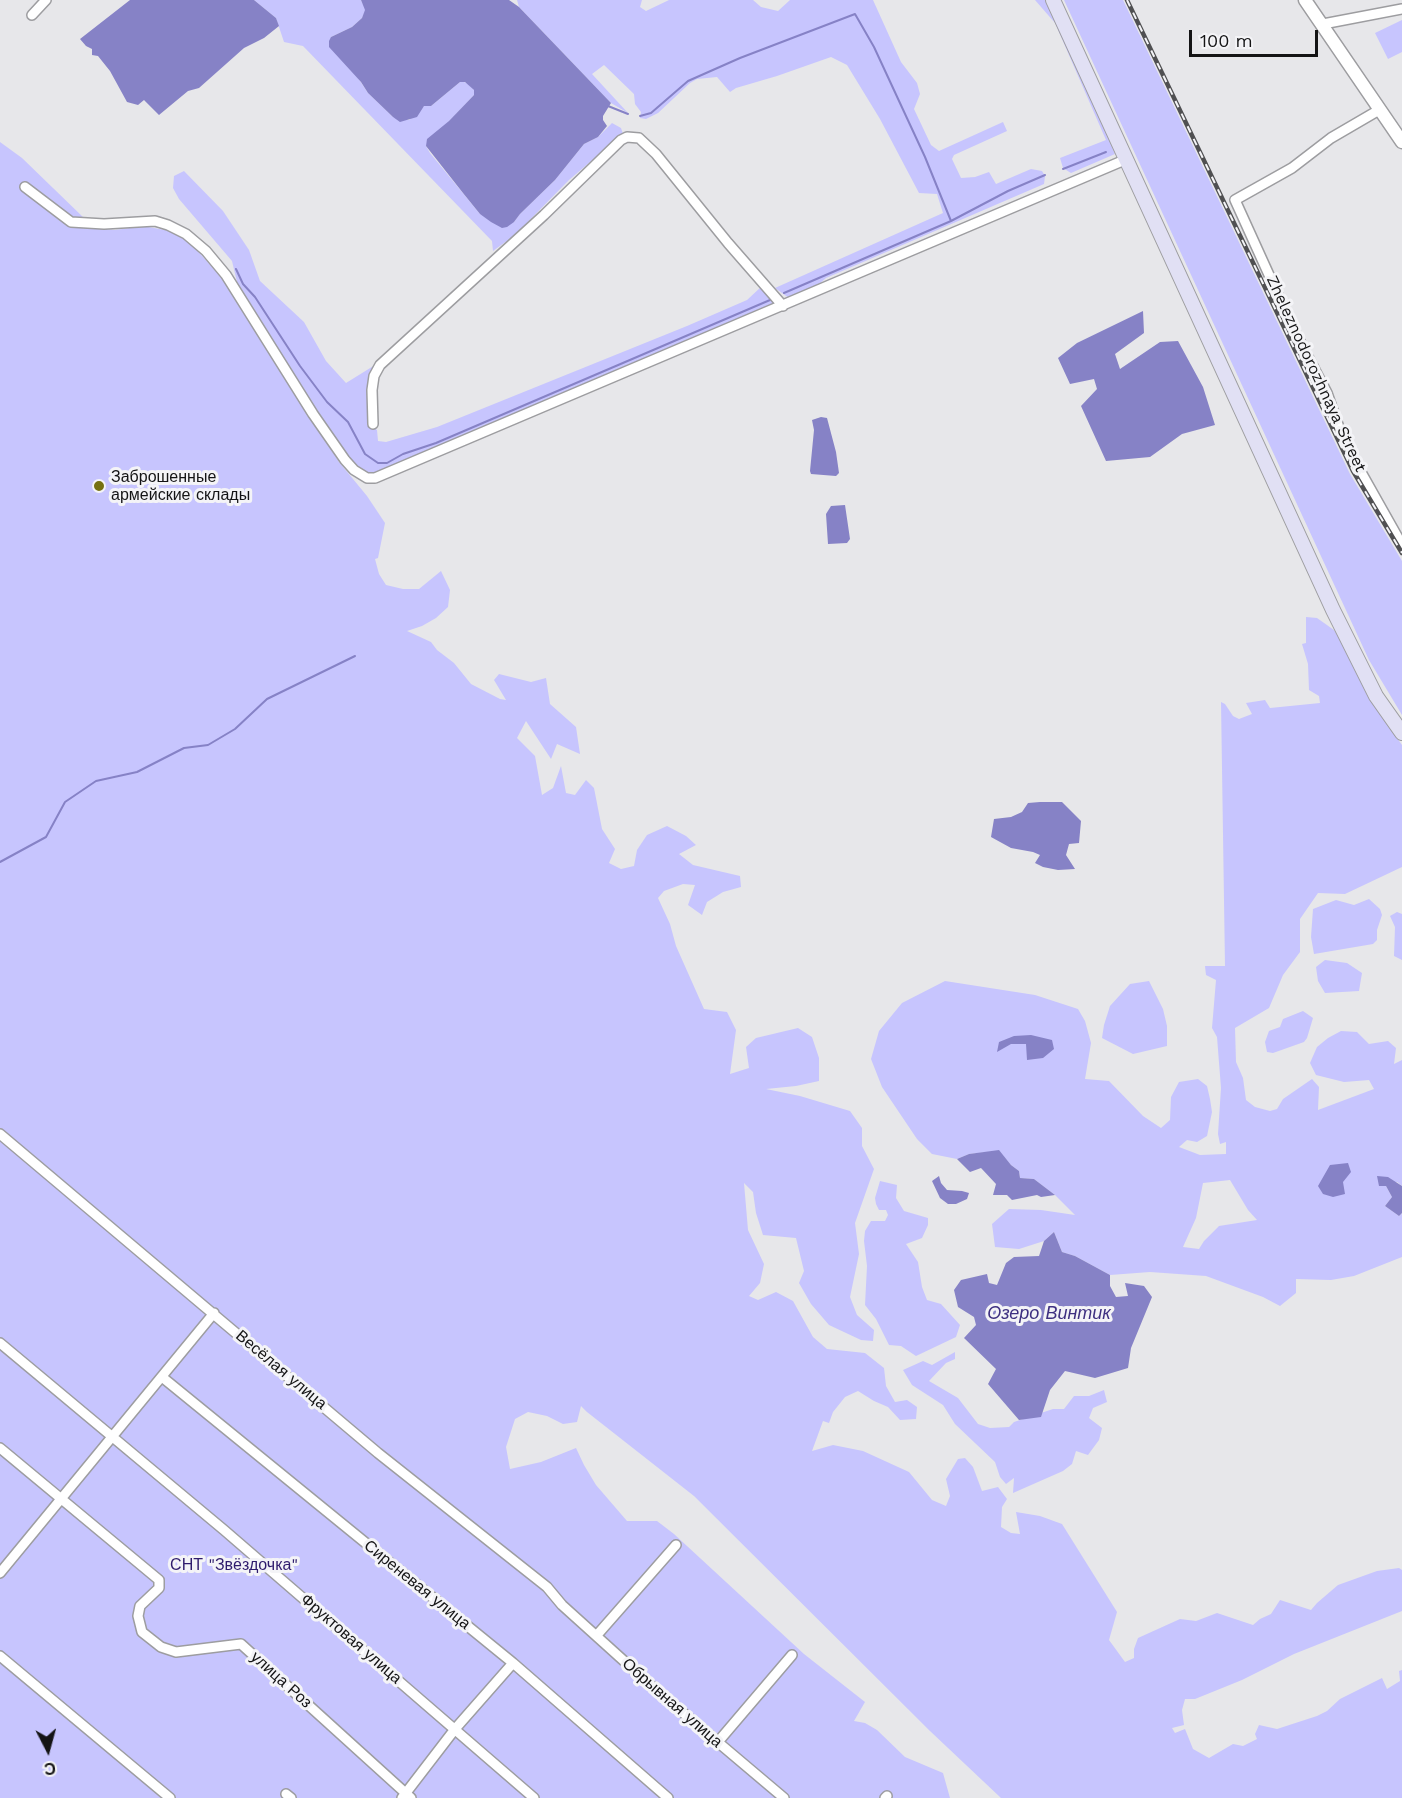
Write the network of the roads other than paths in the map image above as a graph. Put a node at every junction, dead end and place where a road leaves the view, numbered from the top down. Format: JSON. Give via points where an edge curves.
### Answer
{"nodes":[{"id":1,"x":46,"y":0,"type":"edge"},
{"id":2,"x":1053,"y":0,"type":"edge"},
{"id":3,"x":1305,"y":0,"type":"edge"},
{"id":4,"x":1402,"y":9,"type":"edge"},
{"id":5,"x":32,"y":15,"type":"dead end"},
{"id":6,"x":1323,"y":24,"type":"junction"},
{"id":7,"x":1379,"y":110,"type":"junction"},
{"id":8,"x":1402,"y":142,"type":"edge"},
{"id":9,"x":1127,"y":159,"type":"junction"},
{"id":10,"x":25,"y":187,"type":"dead end"},
{"id":11,"x":783,"y":306,"type":"junction"},
{"id":12,"x":373,"y":424,"type":"dead end"},
{"id":13,"x":1402,"y":545,"type":"edge"},
{"id":14,"x":1402,"y":733,"type":"edge"},
{"id":15,"x":0,"y":1134,"type":"edge"},
{"id":16,"x":214,"y":1313,"type":"junction"},
{"id":17,"x":0,"y":1343,"type":"edge"},
{"id":18,"x":162,"y":1377,"type":"junction"},
{"id":19,"x":111,"y":1436,"type":"junction"},
{"id":20,"x":0,"y":1448,"type":"edge"},
{"id":21,"x":61,"y":1500,"type":"junction"},
{"id":22,"x":676,"y":1545,"type":"dead end"},
{"id":23,"x":0,"y":1555,"type":"edge"},
{"id":24,"x":9,"y":1563,"type":"junction"},
{"id":25,"x":0,"y":1573,"type":"edge"},
{"id":26,"x":562,"y":1605,"type":"joint"},
{"id":27,"x":597,"y":1635,"type":"junction"},
{"id":28,"x":792,"y":1655,"type":"dead end"},
{"id":29,"x":0,"y":1656,"type":"edge"},
{"id":30,"x":513,"y":1663,"type":"junction"},
{"id":31,"x":455,"y":1729,"type":"junction"},
{"id":32,"x":717,"y":1743,"type":"junction"},
{"id":33,"x":406,"y":1797,"type":"edge"},
{"id":34,"x":170,"y":1798,"type":"edge"},
{"id":35,"x":534,"y":1798,"type":"edge"},
{"id":36,"x":668,"y":1798,"type":"edge"},
{"id":37,"x":784,"y":1798,"type":"edge"}],
"edges":[{"from":1,"to":5,"type":"street"},
{"from":2,"to":9,"type":"main road"},
{"from":3,"to":6,"type":"street"},
{"from":4,"to":6,"type":"street"},
{"from":6,"to":7,"type":"street"},
{"from":7,"to":8,"type":"street"},
{"from":7,"to":13,"type":"street","name":"Zheleznodorozhnaya Street","via":[[1331,138],[1292,168],[1235,200],[1327,393],[1344,442]]},
{"from":9,"to":11,"type":"street"},
{"from":9,"to":14,"type":"main road","via":[[1333,610],[1376,696]]},
{"from":10,"to":11,"type":"street","via":[[71,222],[155,222],[186,234],[206,251],[226,275],[345,460],[367,478],[375,478]]},
{"from":11,"to":12,"type":"street","via":[[657,154],[639,138],[627,137],[380,365],[372,390]]},
{"from":15,"to":16,"type":"street","name":"Весёлая улица"},
{"from":16,"to":18,"type":"street"},
{"from":16,"to":26,"type":"street","name":"Весёлая улица","via":[[378,1452],[547,1587]]},
{"from":17,"to":19,"type":"street","name":"Фруктовая улица"},
{"from":18,"to":19,"type":"street"},
{"from":18,"to":30,"type":"street","name":"Сиреневая улица"},
{"from":19,"to":21,"type":"street"},
{"from":19,"to":31,"type":"street","name":"Фруктовая улица"},
{"from":20,"to":21,"type":"street","name":"улица Роз"},
{"from":21,"to":24,"type":"street"},
{"from":21,"to":33,"type":"street","name":"улица Роз","via":[[159,1580],[159,1588],[140,1606],[142,1632],[161,1647],[176,1652],[241,1644]]},
{"from":22,"to":27,"type":"street"},
{"from":23,"to":24,"type":"street"},
{"from":24,"to":25,"type":"street"},
{"from":26,"to":27,"type":"street","name":"Обрывная улица"},
{"from":27,"to":32,"type":"street","name":"Обрывная улица"},
{"from":28,"to":32,"type":"street"},
{"from":29,"to":34,"type":"street"},
{"from":30,"to":31,"type":"street"},
{"from":30,"to":36,"type":"street","name":"Сиреневая улица"},
{"from":31,"to":33,"type":"street"},
{"from":31,"to":35,"type":"street","name":"Фруктовая улица"},
{"from":32,"to":37,"type":"street","name":"Обрывная улица"}]}
